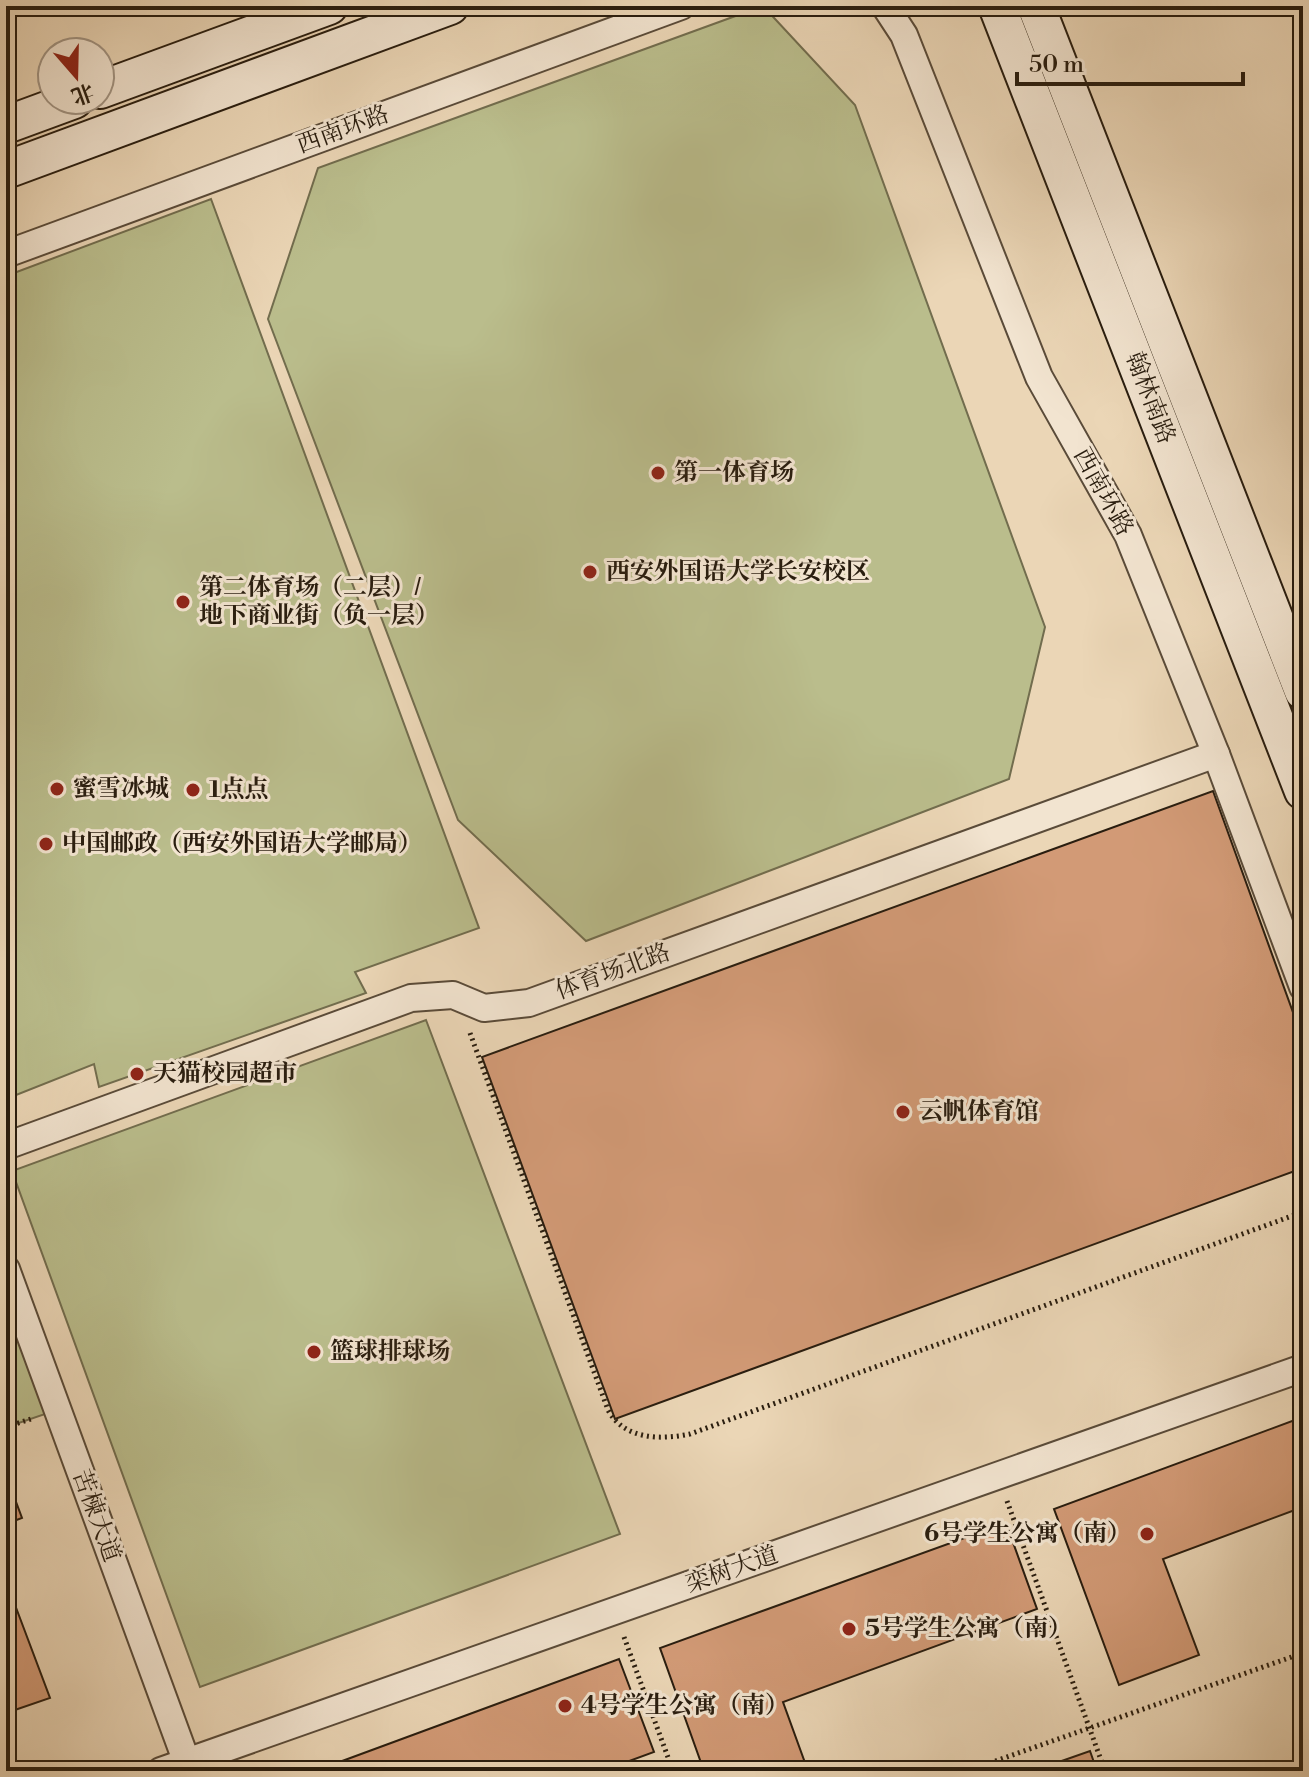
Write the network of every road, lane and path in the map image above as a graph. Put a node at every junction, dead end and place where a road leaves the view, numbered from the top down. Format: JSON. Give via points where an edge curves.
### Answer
{"nodes":[{"id":1,"x":329,"y":6,"type":"edge"},
{"id":2,"x":450,"y":6,"type":"edge"},
{"id":3,"x":681,"y":6,"type":"edge"},
{"id":4,"x":885,"y":6,"type":"edge"},
{"id":5,"x":997,"y":6,"type":"edge"},
{"id":6,"x":1036,"y":6,"type":"edge"},
{"id":7,"x":116,"y":84,"type":"edge"},
{"id":8,"x":36,"y":114,"type":"edge"},
{"id":9,"x":6,"y":125,"type":"edge"},
{"id":10,"x":6,"y":170,"type":"edge"},
{"id":11,"x":6,"y":254,"type":"edge"},
{"id":12,"x":1303,"y":691,"type":"edge"},
{"id":13,"x":1216,"y":754,"type":"junction"},
{"id":14,"x":1303,"y":791,"type":"edge"},
{"id":15,"x":1303,"y":987,"type":"edge"},
{"id":16,"x":471,"y":1003,"type":"junction"},
{"id":17,"x":6,"y":1146,"type":"edge"},
{"id":18,"x":1303,"y":1212,"type":"edge"},
{"id":19,"x":6,"y":1269,"type":"edge"},
{"id":20,"x":1303,"y":1368,"type":"edge"},
{"id":21,"x":997,"y":1476,"type":"junction"},
{"id":22,"x":614,"y":1611,"type":"junction"},
{"id":23,"x":1303,"y":1653,"type":"edge"},
{"id":24,"x":1090,"y":1728,"type":"junction"},
{"id":25,"x":188,"y":1766,"type":"edge"},
{"id":26,"x":161,"y":1771,"type":"edge"},
{"id":27,"x":673,"y":1771,"type":"edge"},
{"id":28,"x":967,"y":1771,"type":"edge"},
{"id":29,"x":1105,"y":1771,"type":"edge"}],
"edges":[{"from":1,"to":7,"type":"street"},
{"from":2,"to":10,"type":"street"},
{"from":3,"to":11,"type":"street","name":"西南环路"},
{"from":4,"to":13,"type":"street","name":"西南环路","via":[[904,35],[1039,377],[1128,535]]},
{"from":5,"to":14,"type":"street","name":"翰林南路"},
{"from":6,"to":12,"type":"street","name":"翰林南路"},
{"from":8,"to":9,"type":"street"},
{"from":13,"to":15,"type":"street","name":"西南环路"},
{"from":13,"to":16,"type":"street","name":"体育场北路","via":[[529,1003],[505,1008]]},
{"from":16,"to":17,"type":"street","name":"体育场北路","via":[[453,995],[411,998]]},
{"from":16,"to":18,"type":"path","via":[[466,1022],[470,1034],[608,1410],[615,1422],[642,1435],[665,1439],[690,1434]]},
{"from":19,"to":25,"type":"street","name":"苦楝大道"},
{"from":20,"to":21,"type":"street","name":"栾树大道"},
{"from":21,"to":22,"type":"street","name":"栾树大道"},
{"from":21,"to":24,"type":"path"},
{"from":22,"to":25,"type":"street","name":"栾树大道"},
{"from":22,"to":27,"type":"path"},
{"from":23,"to":24,"type":"path"},
{"from":24,"to":28,"type":"path"},
{"from":24,"to":29,"type":"path"},
{"from":25,"to":26,"type":"street","name":"栾树大道"}]}
